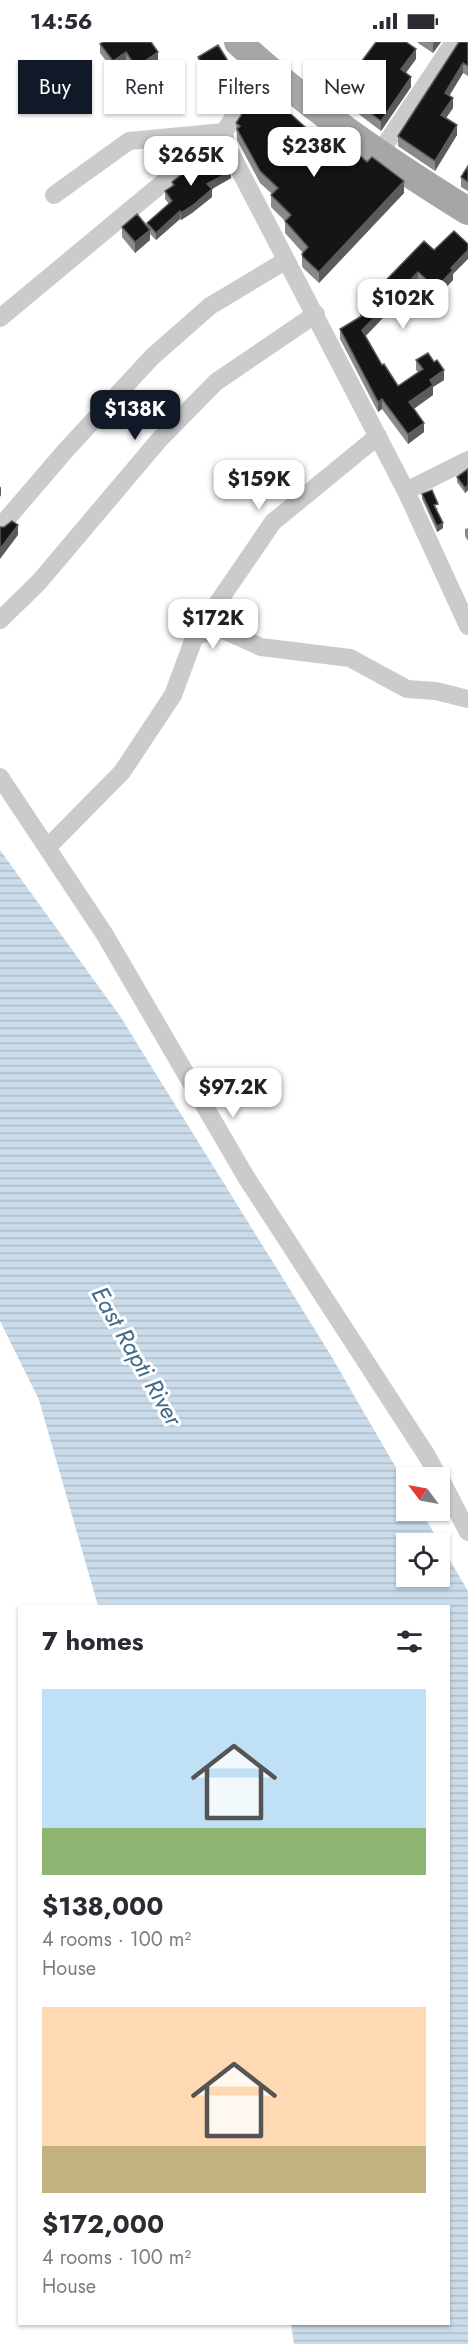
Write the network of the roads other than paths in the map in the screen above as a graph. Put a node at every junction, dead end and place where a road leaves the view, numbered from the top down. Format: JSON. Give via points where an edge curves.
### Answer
{"nodes":[{"id":1,"x":238,"y":42,"type":"edge"},
{"id":2,"x":454,"y":42,"type":"edge"},
{"id":3,"x":257,"y":60,"type":"edge"},
{"id":4,"x":291,"y":87,"type":"edge"},
{"id":5,"x":236,"y":114,"type":"edge"},
{"id":6,"x":224,"y":132,"type":"junction"},
{"id":7,"x":379,"y":154,"type":"junction"},
{"id":8,"x":54,"y":195,"type":"dead end"},
{"id":9,"x":468,"y":211,"type":"edge"},
{"id":10,"x":285,"y":261,"type":"junction"},
{"id":11,"x":316,"y":315,"type":"junction"},
{"id":12,"x":0,"y":318,"type":"edge"},
{"id":13,"x":378,"y":436,"type":"junction"},
{"id":14,"x":468,"y":460,"type":"edge"},
{"id":15,"x":406,"y":491,"type":"junction"},
{"id":16,"x":0,"y":528,"type":"edge"},
{"id":17,"x":0,"y":620,"type":"edge"},
{"id":18,"x":468,"y":626,"type":"edge"},
{"id":19,"x":195,"y":636,"type":"junction"},
{"id":20,"x":468,"y":699,"type":"edge"},
{"id":21,"x":0,"y":777,"type":"edge"},
{"id":22,"x":47,"y":848,"type":"junction"},
{"id":23,"x":433,"y":1467,"type":"edge"},
{"id":24,"x":450,"y":1498,"type":"edge"},
{"id":25,"x":468,"y":1532,"type":"edge"}],
"edges":[{"from":1,"to":3,"type":"main road"},
{"from":2,"to":7,"type":"street"},
{"from":4,"to":7,"type":"main road"},
{"from":5,"to":6,"type":"street"},
{"from":6,"to":8,"type":"street","via":[[129,141]]},
{"from":6,"to":10,"type":"street","via":[[226,144]]},
{"from":6,"to":12,"type":"street"},
{"from":7,"to":9,"type":"main road"},
{"from":10,"to":11,"type":"street"},
{"from":10,"to":16,"type":"street","via":[[210,306],[152,357]]},
{"from":11,"to":13,"type":"street"},
{"from":11,"to":17,"type":"street","via":[[216,382],[159,440],[39,582]]},
{"from":13,"to":15,"type":"street"},
{"from":13,"to":19,"type":"street","via":[[273,522]]},
{"from":14,"to":15,"type":"street"},
{"from":15,"to":18,"type":"street"},
{"from":19,"to":20,"type":"street","via":[[220,629],[261,646],[350,658],[407,689]]},
{"from":19,"to":22,"type":"street","via":[[173,695],[122,772]]},
{"from":21,"to":22,"type":"street"},
{"from":22,"to":23,"type":"street","via":[[105,935],[246,1177]]},
{"from":24,"to":25,"type":"street"}]}
